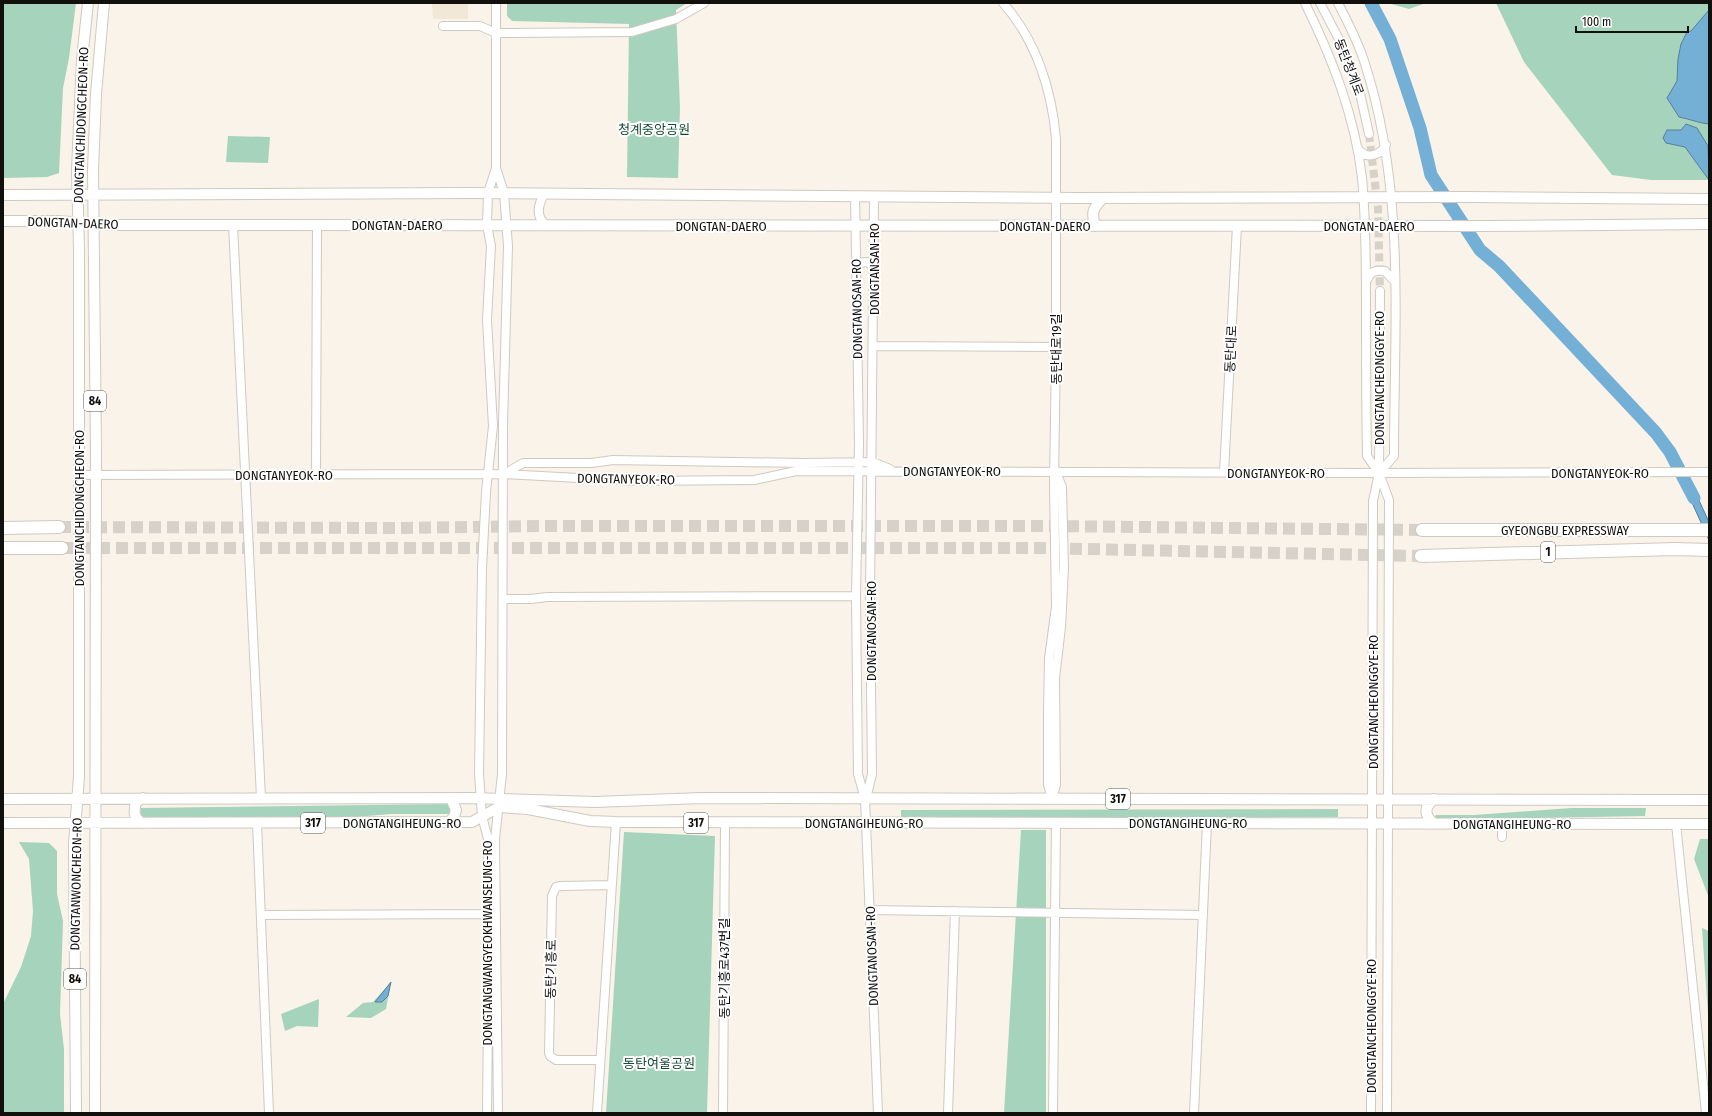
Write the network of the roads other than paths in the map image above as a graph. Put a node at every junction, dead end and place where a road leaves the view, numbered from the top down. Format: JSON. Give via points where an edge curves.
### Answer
{"nodes":[{"id":1,"x":88,"y":3,"type":"edge"},
{"id":2,"x":104,"y":3,"type":"edge"},
{"id":3,"x":496,"y":3,"type":"edge"},
{"id":4,"x":704,"y":3,"type":"edge"},
{"id":5,"x":1003,"y":3,"type":"edge"},
{"id":6,"x":1305,"y":3,"type":"edge"},
{"id":7,"x":1320,"y":3,"type":"edge"},
{"id":8,"x":1338,"y":3,"type":"edge"},
{"id":9,"x":443,"y":26,"type":"dead end"},
{"id":10,"x":496,"y":33,"type":"junction"},
{"id":11,"x":1369,"y":134,"type":"tunnel mouth"},
{"id":12,"x":1356,"y":144,"type":"junction"},
{"id":13,"x":1386,"y":145,"type":"junction"},
{"id":14,"x":496,"y":168,"type":"junction"},
{"id":15,"x":488,"y":193,"type":"junction"},
{"id":16,"x":504,"y":193,"type":"junction"},
{"id":17,"x":545,"y":193,"type":"junction"},
{"id":18,"x":7,"y":195,"type":"edge"},
{"id":19,"x":78,"y":195,"type":"junction"},
{"id":20,"x":93,"y":195,"type":"junction"},
{"id":21,"x":855,"y":196,"type":"junction"},
{"id":22,"x":874,"y":196,"type":"junction"},
{"id":23,"x":1056,"y":197,"type":"junction"},
{"id":24,"x":1363,"y":197,"type":"junction"},
{"id":25,"x":1391,"y":197,"type":"junction"},
{"id":26,"x":1103,"y":198,"type":"junction"},
{"id":27,"x":1709,"y":199,"type":"edge"},
{"id":28,"x":7,"y":221,"type":"edge"},
{"id":29,"x":78,"y":222,"type":"junction"},
{"id":30,"x":94,"y":223,"type":"junction"},
{"id":31,"x":1709,"y":224,"type":"edge"},
{"id":32,"x":233,"y":225,"type":"junction"},
{"id":33,"x":318,"y":225,"type":"junction"},
{"id":34,"x":487,"y":225,"type":"junction"},
{"id":35,"x":507,"y":225,"type":"junction"},
{"id":36,"x":546,"y":225,"type":"junction"},
{"id":37,"x":856,"y":226,"type":"junction"},
{"id":38,"x":874,"y":226,"type":"junction"},
{"id":39,"x":1056,"y":226,"type":"junction"},
{"id":40,"x":1095,"y":226,"type":"junction"},
{"id":41,"x":1237,"y":226,"type":"junction"},
{"id":42,"x":1365,"y":226,"type":"junction"},
{"id":43,"x":1393,"y":226,"type":"junction"},
{"id":44,"x":856,"y":266,"type":"junction"},
{"id":45,"x":874,"y":267,"type":"junction"},
{"id":46,"x":1394,"y":281,"type":"junction"},
{"id":47,"x":1366,"y":283,"type":"junction"},
{"id":48,"x":1380,"y":291,"type":"tunnel mouth"},
{"id":49,"x":873,"y":346,"type":"junction"},
{"id":50,"x":1056,"y":347,"type":"junction"},
{"id":51,"x":503,"y":425,"type":"junction"},
{"id":52,"x":493,"y":426,"type":"junction"},
{"id":53,"x":566,"y":463,"type":"junction"},
{"id":54,"x":858,"y":466,"type":"junction"},
{"id":55,"x":873,"y":467,"type":"junction"},
{"id":56,"x":1055,"y":472,"type":"junction"},
{"id":57,"x":1224,"y":472,"type":"junction"},
{"id":58,"x":1708,"y":472,"type":"edge"},
{"id":59,"x":1379,"y":473,"type":"junction"},
{"id":60,"x":316,"y":474,"type":"junction"},
{"id":61,"x":488,"y":474,"type":"junction"},
{"id":62,"x":504,"y":474,"type":"junction"},
{"id":63,"x":79,"y":475,"type":"junction"},
{"id":64,"x":96,"y":475,"type":"junction"},
{"id":65,"x":245,"y":475,"type":"junction"},
{"id":66,"x":566,"y":477,"type":"junction"},
{"id":67,"x":59,"y":527,"type":"tunnel mouth"},
{"id":68,"x":4,"y":528,"type":"edge"},
{"id":69,"x":1422,"y":530,"type":"tunnel mouth"},
{"id":70,"x":1709,"y":530,"type":"edge"},
{"id":71,"x":5,"y":548,"type":"edge"},
{"id":72,"x":62,"y":548,"type":"tunnel mouth"},
{"id":73,"x":1709,"y":550,"type":"edge"},
{"id":74,"x":1421,"y":556,"type":"tunnel mouth"},
{"id":75,"x":856,"y":596,"type":"junction"},
{"id":76,"x":503,"y":599,"type":"junction"},
{"id":77,"x":77,"y":798,"type":"junction"},
{"id":78,"x":95,"y":798,"type":"junction"},
{"id":79,"x":142,"y":798,"type":"junction"},
{"id":80,"x":261,"y":798,"type":"junction"},
{"id":81,"x":451,"y":798,"type":"junction"},
{"id":82,"x":480,"y":798,"type":"junction"},
{"id":83,"x":3,"y":799,"type":"edge"},
{"id":84,"x":1052,"y":799,"type":"junction"},
{"id":85,"x":1372,"y":799,"type":"junction"},
{"id":86,"x":1388,"y":799,"type":"junction"},
{"id":87,"x":1434,"y":799,"type":"junction"},
{"id":88,"x":866,"y":800,"type":"junction"},
{"id":89,"x":1709,"y":800,"type":"edge"},
{"id":90,"x":500,"y":803,"type":"junction"},
{"id":91,"x":482,"y":816,"type":"junction"},
{"id":92,"x":616,"y":822,"type":"junction"},
{"id":93,"x":1056,"y":822,"type":"junction"},
{"id":94,"x":3,"y":823,"type":"edge"},
{"id":95,"x":75,"y":823,"type":"junction"},
{"id":96,"x":94,"y":823,"type":"junction"},
{"id":97,"x":142,"y":823,"type":"junction"},
{"id":98,"x":257,"y":823,"type":"junction"},
{"id":99,"x":448,"y":823,"type":"junction"},
{"id":100,"x":866,"y":823,"type":"junction"},
{"id":101,"x":1207,"y":823,"type":"junction"},
{"id":102,"x":1372,"y":823,"type":"junction"},
{"id":103,"x":1388,"y":823,"type":"junction"},
{"id":104,"x":1433,"y":823,"type":"junction"},
{"id":105,"x":725,"y":824,"type":"junction"},
{"id":106,"x":1502,"y":824,"type":"junction"},
{"id":107,"x":1676,"y":824,"type":"junction"},
{"id":108,"x":1709,"y":824,"type":"edge"},
{"id":109,"x":1502,"y":837,"type":"dead end"},
{"id":110,"x":612,"y":885,"type":"junction"},
{"id":111,"x":870,"y":910,"type":"junction"},
{"id":112,"x":955,"y":912,"type":"junction"},
{"id":113,"x":1054,"y":913,"type":"junction"},
{"id":114,"x":489,"y":914,"type":"junction"},
{"id":115,"x":261,"y":915,"type":"junction"},
{"id":116,"x":1203,"y":915,"type":"junction"},
{"id":117,"x":600,"y":1060,"type":"junction"},
{"id":118,"x":76,"y":1113,"type":"edge"},
{"id":119,"x":95,"y":1113,"type":"edge"},
{"id":120,"x":269,"y":1113,"type":"edge"},
{"id":121,"x":487,"y":1113,"type":"edge"},
{"id":122,"x":498,"y":1113,"type":"edge"},
{"id":123,"x":597,"y":1113,"type":"edge"},
{"id":124,"x":723,"y":1113,"type":"edge"},
{"id":125,"x":878,"y":1113,"type":"edge"},
{"id":126,"x":948,"y":1113,"type":"edge"},
{"id":127,"x":1053,"y":1113,"type":"edge"},
{"id":128,"x":1194,"y":1113,"type":"edge"},
{"id":129,"x":1371,"y":1113,"type":"edge"},
{"id":130,"x":1387,"y":1113,"type":"edge"},
{"id":131,"x":1706,"y":1113,"type":"edge"}],
"edges":[{"from":1,"to":19,"type":"main road","name":"DONGTANCHIDONGCHEON-RO","number":"84","via":[[80,99]]},
{"from":2,"to":20,"type":"main road","name":"DONGTANCHIDONGCHEON-RO","number":"84","via":[[96,94]]},
{"from":3,"to":10,"type":"street"},
{"from":4,"to":10,"type":"street","via":[[676,19],[632,32]]},
{"from":5,"to":23,"type":"street","name":"동탄대로19길","via":[[1028,39],[1054,111]]},
{"from":6,"to":12,"type":"street","via":[[1343,93]]},
{"from":7,"to":11,"type":"street","name":"동탄청계로","via":[[1342,45],[1358,84]]},
{"from":8,"to":13,"type":"street","via":[[1365,63]]},
{"from":9,"to":10,"type":"street","via":[[480,26]]},
{"from":10,"to":14,"type":"street"},
{"from":12,"to":13,"type":"street","via":[[1359,150],[1369,156],[1382,152]]},
{"from":12,"to":24,"type":"street"},
{"from":13,"to":25,"type":"street"},
{"from":14,"to":15,"type":"street"},
{"from":14,"to":16,"type":"street"},
{"from":15,"to":16,"type":"main road","name":"DONGTAN-DAERO"},
{"from":15,"to":20,"type":"main road","name":"DONGTAN-DAERO"},
{"from":15,"to":34,"type":"street"},
{"from":16,"to":17,"type":"main road","name":"DONGTAN-DAERO"},
{"from":16,"to":35,"type":"street"},
{"from":17,"to":21,"type":"main road","name":"DONGTAN-DAERO"},
{"from":17,"to":36,"type":"street","via":[[539,202],[538,212],[540,220]]},
{"from":18,"to":19,"type":"main road","name":"DONGTAN-DAERO"},
{"from":19,"to":20,"type":"main road","name":"DONGTAN-DAERO"},
{"from":19,"to":29,"type":"main road","name":"DONGTANCHIDONGCHEON-RO","number":"84"},
{"from":20,"to":30,"type":"main road","name":"DONGTANCHIDONGCHEON-RO","number":"84"},
{"from":21,"to":22,"type":"main road","name":"DONGTAN-DAERO"},
{"from":21,"to":37,"type":"street","name":"DONGTANOSAN-RO"},
{"from":22,"to":23,"type":"main road","name":"DONGTAN-DAERO"},
{"from":22,"to":38,"type":"street","name":"DONGTANSAN-RO"},
{"from":23,"to":26,"type":"main road","name":"DONGTAN-DAERO"},
{"from":23,"to":39,"type":"street","name":"동탄대로19길"},
{"from":24,"to":25,"type":"main road","name":"DONGTAN-DAERO"},
{"from":24,"to":26,"type":"main road","name":"DONGTAN-DAERO"},
{"from":24,"to":42,"type":"street"},
{"from":25,"to":27,"type":"main road","name":"DONGTAN-DAERO"},
{"from":25,"to":43,"type":"street"},
{"from":26,"to":40,"type":"main road","via":[[1095,205],[1092,213]]},
{"from":28,"to":29,"type":"main road","name":"DONGTAN-DAERO"},
{"from":29,"to":30,"type":"main road","name":"DONGTAN-DAERO"},
{"from":29,"to":63,"type":"main road","name":"DONGTANCHIDONGCHEON-RO","number":"84"},
{"from":30,"to":32,"type":"main road","name":"DONGTAN-DAERO"},
{"from":30,"to":64,"type":"main road","name":"DONGTANCHIDONGCHEON-RO","number":"84"},
{"from":31,"to":43,"type":"main road","name":"DONGTAN-DAERO"},
{"from":32,"to":33,"type":"main road","name":"DONGTAN-DAERO"},
{"from":32,"to":65,"type":"street"},
{"from":33,"to":34,"type":"main road","name":"DONGTAN-DAERO"},
{"from":33,"to":60,"type":"street"},
{"from":34,"to":35,"type":"main road","name":"DONGTAN-DAERO"},
{"from":34,"to":52,"type":"street","via":[[491,246],[487,320]]},
{"from":35,"to":36,"type":"main road","name":"DONGTAN-DAERO"},
{"from":35,"to":51,"type":"street"},
{"from":36,"to":37,"type":"main road","name":"DONGTAN-DAERO"},
{"from":37,"to":38,"type":"main road","name":"DONGTAN-DAERO"},
{"from":37,"to":44,"type":"street","name":"DONGTANOSAN-RO"},
{"from":38,"to":39,"type":"main road","name":"DONGTAN-DAERO"},
{"from":38,"to":45,"type":"street","name":"DONGTANSAN-RO"},
{"from":39,"to":40,"type":"main road","name":"DONGTAN-DAERO"},
{"from":39,"to":50,"type":"street","name":"동탄대로19길"},
{"from":40,"to":41,"type":"main road","name":"DONGTAN-DAERO"},
{"from":41,"to":42,"type":"main road","name":"DONGTAN-DAERO"},
{"from":41,"to":57,"type":"street","name":"동탄대로"},
{"from":42,"to":43,"type":"main road","name":"DONGTAN-DAERO"},
{"from":42,"to":47,"type":"street"},
{"from":43,"to":46,"type":"street"},
{"from":44,"to":45,"type":"street","via":[[858,263],[867,262]]},
{"from":44,"to":54,"type":"street","name":"DONGTANOSAN-RO"},
{"from":45,"to":49,"type":"street","name":"DONGTANSAN-RO"},
{"from":46,"to":47,"type":"street","via":[[1384,271],[1376,270],[1370,274]]},
{"from":46,"to":59,"type":"street","via":[[1394,456]]},
{"from":47,"to":59,"type":"street","via":[[1367,456]]},
{"from":48,"to":59,"type":"street","name":"DONGTANCHEONGGYE-RO"},
{"from":49,"to":50,"type":"street"},
{"from":49,"to":55,"type":"street","name":"DONGTANSAN-RO"},
{"from":50,"to":56,"type":"street","name":"동탄대로19길"},
{"from":51,"to":52,"type":"street"},
{"from":51,"to":62,"type":"street"},
{"from":52,"to":61,"type":"street"},
{"from":53,"to":54,"type":"street","name":"DONGTANYEOK-RO","via":[[613,460]]},
{"from":53,"to":62,"type":"street","name":"DONGTANYEOK-RO","via":[[523,463]]},
{"from":53,"to":66,"type":"street"},
{"from":54,"to":55,"type":"street","name":"DONGTANYEOK-RO"},
{"from":54,"to":66,"type":"street","name":"DONGTANYEOK-RO","via":[[796,471],[754,480],[635,481]]},
{"from":54,"to":75,"type":"street","name":"DONGTANOSAN-RO"},
{"from":55,"to":56,"type":"street","name":"DONGTANYEOK-RO","via":[[892,470]]},
{"from":55,"to":88,"type":"street","name":"DONGTANOSAN-RO","via":[[870,595],[872,774]]},
{"from":56,"to":57,"type":"street","name":"DONGTANYEOK-RO"},
{"from":56,"to":84,"type":"street","via":[[1062,487],[1064,568],[1062,627],[1055,678],[1056,785]]},
{"from":57,"to":59,"type":"street","name":"DONGTANYEOK-RO"},
{"from":58,"to":59,"type":"street","name":"DONGTANYEOK-RO"},
{"from":59,"to":85,"type":"street","name":"DONGTANCHEONGGYE-RO","via":[[1373,501]]},
{"from":59,"to":86,"type":"street","via":[[1389,500]]},
{"from":60,"to":61,"type":"street","name":"DONGTANYEOK-RO"},
{"from":60,"to":65,"type":"street","name":"DONGTANYEOK-RO"},
{"from":61,"to":62,"type":"street","name":"DONGTANYEOK-RO"},
{"from":61,"to":82,"type":"street","name":"DONGTANGWANGYEOKHWANSEUNG-RO","via":[[482,568]]},
{"from":62,"to":66,"type":"street","name":"DONGTANYEOK-RO"},
{"from":62,"to":76,"type":"street"},
{"from":63,"to":64,"type":"street","name":"DONGTANYEOK-RO"},
{"from":63,"to":77,"type":"main road","name":"DONGTANCHIDONGCHEON-RO","number":"84"},
{"from":64,"to":65,"type":"street","name":"DONGTANYEOK-RO"},
{"from":64,"to":78,"type":"main road","name":"DONGTANCHIDONGCHEON-RO","number":"84"},
{"from":65,"to":80,"type":"street"},
{"from":67,"to":68,"type":"highway"},
{"from":69,"to":70,"type":"highway","name":"GYEONGBU EXPRESSWAY","number":"1"},
{"from":71,"to":72,"type":"highway"},
{"from":73,"to":74,"type":"highway","name":"GYEONGBU EXPRESSWAY","number":"1"},
{"from":75,"to":76,"type":"street"},
{"from":75,"to":88,"type":"street","name":"DONGTANOSAN-RO","via":[[858,774]]},
{"from":76,"to":90,"type":"street","name":"DONGTANGWANGYEOKHWANSEUNG-RO"},
{"from":77,"to":78,"type":"main road","name":"DONGTANGIHEUNG-RO","number":"317"},
{"from":77,"to":83,"type":"main road","name":"DONGTANGIHEUNG-RO","number":"317"},
{"from":77,"to":95,"type":"main road","name":"DONGTANWONCHEON-RO","number":"84"},
{"from":78,"to":79,"type":"main road","name":"DONGTANGIHEUNG-RO","number":"317"},
{"from":78,"to":96,"type":"main road","name":"DONGTANWONCHEON-RO","number":"84"},
{"from":79,"to":80,"type":"main road","name":"DONGTANGIHEUNG-RO","number":"317"},
{"from":79,"to":97,"type":"main road","via":[[136,802],[134,815],[136,820]]},
{"from":80,"to":81,"type":"main road","name":"DONGTANGIHEUNG-RO","number":"317"},
{"from":81,"to":82,"type":"main road","name":"DONGTANGIHEUNG-RO","number":"317"},
{"from":81,"to":99,"type":"main road","via":[[456,810]]},
{"from":82,"to":90,"type":"main road","name":"DONGTANGIHEUNG-RO","number":"317"},
{"from":82,"to":91,"type":"street","name":"DONGTANGWANGYEOKHWANSEUNG-RO"},
{"from":84,"to":85,"type":"main road","name":"DONGTANGIHEUNG-RO","number":"317"},
{"from":84,"to":88,"type":"main road","name":"DONGTANGIHEUNG-RO","number":"317"},
{"from":85,"to":86,"type":"main road","name":"DONGTANGIHEUNG-RO","number":"317"},
{"from":85,"to":102,"type":"street","name":"DONGTANCHEONGGYE-RO"},
{"from":86,"to":87,"type":"main road","name":"DONGTANGIHEUNG-RO","number":"317"},
{"from":86,"to":103,"type":"street"},
{"from":87,"to":89,"type":"main road","name":"DONGTANGIHEUNG-RO","number":"317"},
{"from":87,"to":104,"type":"main road","via":[[1427,805],[1426,811],[1427,818]]},
{"from":88,"to":90,"type":"main road","name":"DONGTANGIHEUNG-RO","number":"317","via":[[701,798]]},
{"from":88,"to":100,"type":"street","name":"DONGTANOSAN-RO"},
{"from":90,"to":91,"type":"main road","name":"DONGTANGIHEUNG-RO","number":"317"},
{"from":90,"to":92,"type":"main road","name":"DONGTANGIHEUNG-RO","number":"317","via":[[590,822]]},
{"from":90,"to":122,"type":"street","name":"DONGTANGWANGYEOKHWANSEUNG-RO","via":[[495,839]]},
{"from":91,"to":99,"type":"main road","name":"DONGTANGIHEUNG-RO","number":"317","via":[[472,822]]},
{"from":91,"to":114,"type":"street","name":"DONGTANGWANGYEOKHWANSEUNG-RO","via":[[488,839]]},
{"from":92,"to":105,"type":"main road","name":"DONGTANGIHEUNG-RO","number":"317"},
{"from":92,"to":110,"type":"street"},
{"from":93,"to":100,"type":"main road","name":"DONGTANGIHEUNG-RO","number":"317"},
{"from":93,"to":101,"type":"main road","name":"DONGTANGIHEUNG-RO","number":"317"},
{"from":93,"to":113,"type":"street"},
{"from":94,"to":95,"type":"main road","name":"DONGTANGIHEUNG-RO","number":"317"},
{"from":95,"to":96,"type":"main road","name":"DONGTANGIHEUNG-RO","number":"317"},
{"from":95,"to":118,"type":"main road","name":"DONGTANWONCHEON-RO","number":"84"},
{"from":96,"to":97,"type":"main road","name":"DONGTANGIHEUNG-RO","number":"317"},
{"from":96,"to":119,"type":"main road","name":"DONGTANWONCHEON-RO","number":"84"},
{"from":97,"to":98,"type":"main road","name":"DONGTANGIHEUNG-RO","number":"317"},
{"from":98,"to":99,"type":"main road","name":"DONGTANGIHEUNG-RO","number":"317"},
{"from":98,"to":115,"type":"street"},
{"from":100,"to":105,"type":"main road","name":"DONGTANGIHEUNG-RO","number":"317"},
{"from":100,"to":111,"type":"street","name":"DONGTANOSAN-RO"},
{"from":101,"to":102,"type":"main road","name":"DONGTANGIHEUNG-RO","number":"317"},
{"from":101,"to":116,"type":"street"},
{"from":102,"to":103,"type":"main road","name":"DONGTANGIHEUNG-RO","number":"317"},
{"from":102,"to":129,"type":"street","name":"DONGTANCHEONGGYE-RO"},
{"from":103,"to":104,"type":"main road","name":"DONGTANGIHEUNG-RO","number":"317"},
{"from":103,"to":130,"type":"street"},
{"from":104,"to":106,"type":"main road","name":"DONGTANGIHEUNG-RO","number":"317"},
{"from":105,"to":124,"type":"street","name":"동탄기흥로437번길"},
{"from":106,"to":107,"type":"main road","name":"DONGTANGIHEUNG-RO","number":"317"},
{"from":106,"to":109,"type":"street"},
{"from":107,"to":108,"type":"main road","name":"DONGTANGIHEUNG-RO","number":"317"},
{"from":107,"to":131,"type":"street"},
{"from":110,"to":117,"type":"street"},
{"from":110,"to":117,"type":"street","name":"동탄기흥로","via":[[561,886],[556,887],[552,896],[549,1053],[556,1060]]},
{"from":111,"to":112,"type":"street"},
{"from":111,"to":125,"type":"street","name":"DONGTANOSAN-RO"},
{"from":112,"to":113,"type":"street"},
{"from":112,"to":126,"type":"street"},
{"from":113,"to":116,"type":"street"},
{"from":113,"to":127,"type":"street"},
{"from":114,"to":115,"type":"street"},
{"from":114,"to":121,"type":"street","name":"DONGTANGWANGYEOKHWANSEUNG-RO"},
{"from":115,"to":120,"type":"street"},
{"from":116,"to":128,"type":"street"},
{"from":117,"to":123,"type":"street"}]}
